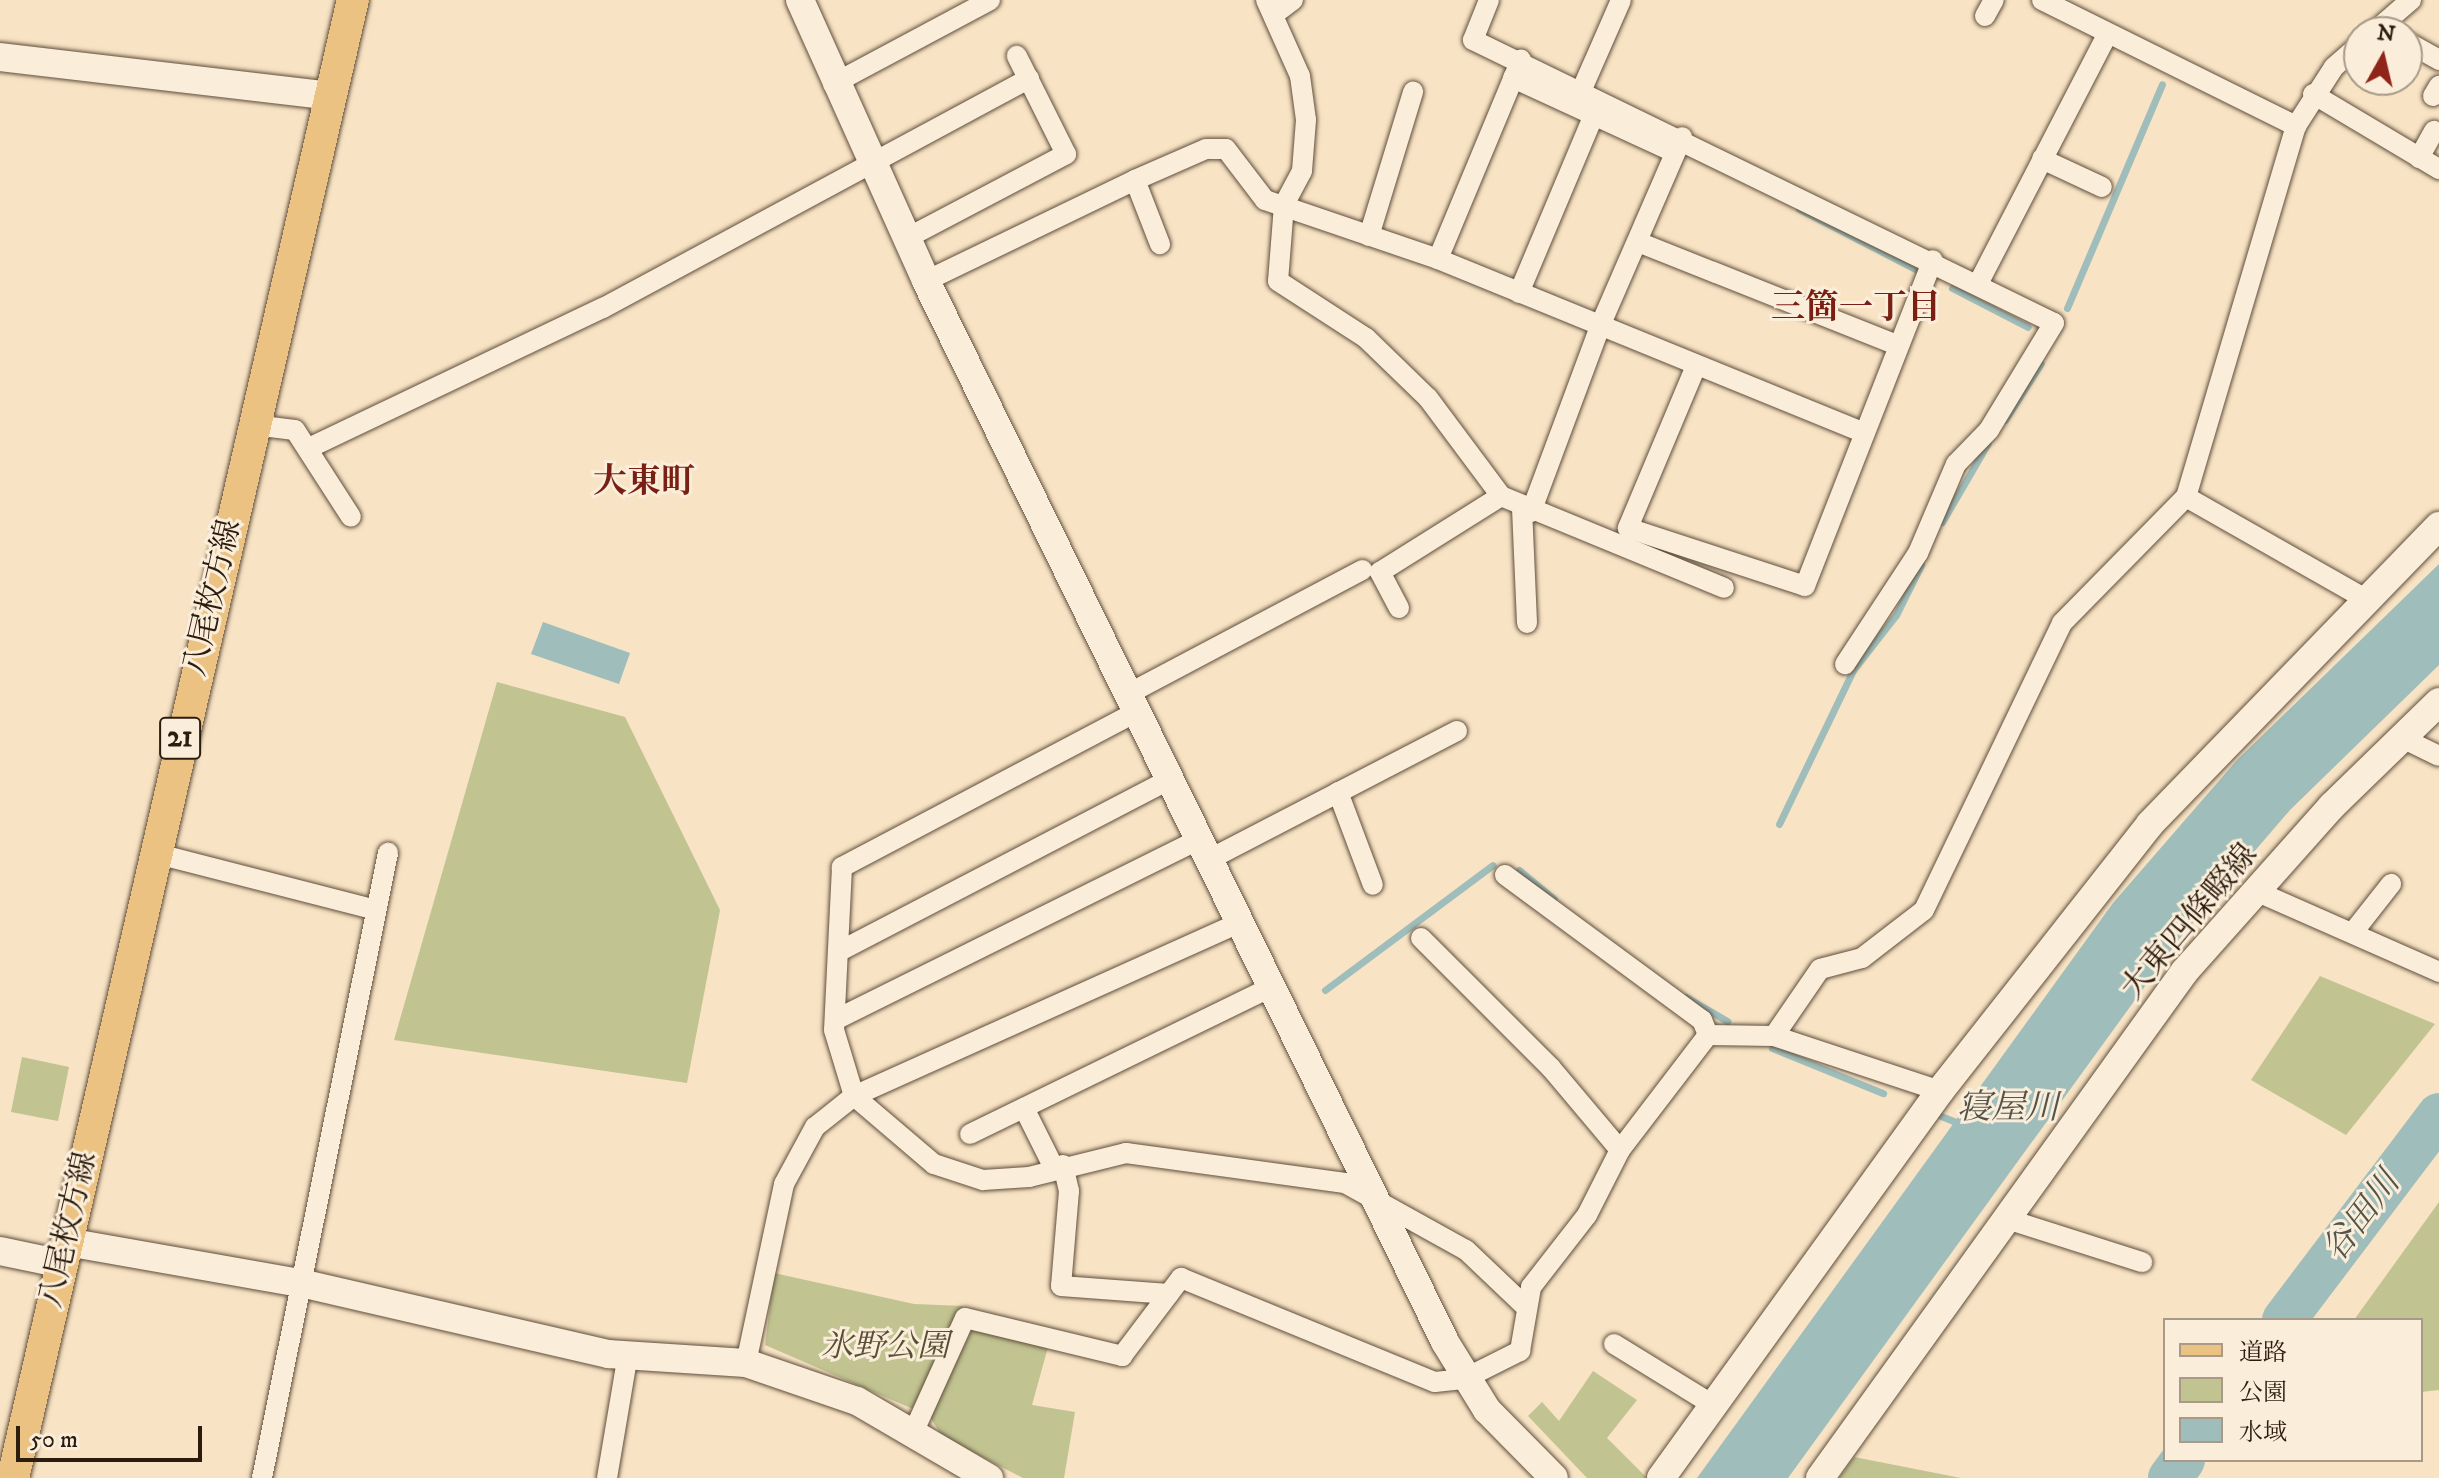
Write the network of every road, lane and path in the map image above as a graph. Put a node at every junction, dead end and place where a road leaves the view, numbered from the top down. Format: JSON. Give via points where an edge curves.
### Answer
{"nodes":[{"id":1,"x":353,"y":0,"type":"edge"},
{"id":2,"x":800,"y":0,"type":"edge"},
{"id":3,"x":990,"y":0,"type":"edge"},
{"id":4,"x":1293,"y":0,"type":"edge"},
{"id":5,"x":1489,"y":0,"type":"edge"},
{"id":6,"x":1621,"y":0,"type":"edge"},
{"id":7,"x":2042,"y":0,"type":"edge"},
{"id":8,"x":2411,"y":0,"type":"edge"},
{"id":9,"x":1269,"y":7,"type":"edge"},
{"id":10,"x":2396,"y":16,"type":"edge"},
{"id":11,"x":2107,"y":35,"type":"junction"},
{"id":12,"x":1017,"y":56,"type":"dead end"},
{"id":13,"x":0,"y":57,"type":"edge"},
{"id":14,"x":2343,"y":62,"type":"edge"},
{"id":15,"x":1517,"y":69,"type":"junction"},
{"id":16,"x":1029,"y":79,"type":"junction"},
{"id":17,"x":833,"y":84,"type":"junction"},
{"id":18,"x":1582,"y":89,"type":"junction"},
{"id":19,"x":1413,"y":92,"type":"dead end"},
{"id":20,"x":2313,"y":94,"type":"junction"},
{"id":21,"x":332,"y":96,"type":"junction"},
{"id":22,"x":1594,"y":115,"type":"junction"},
{"id":23,"x":2296,"y":126,"type":"junction"},
{"id":24,"x":2434,"y":131,"type":"dead end"},
{"id":25,"x":1677,"y":144,"type":"junction"},
{"id":26,"x":2419,"y":158,"type":"junction"},
{"id":27,"x":2042,"y":159,"type":"junction"},
{"id":28,"x":871,"y":163,"type":"junction"},
{"id":29,"x":2439,"y":169,"type":"edge"},
{"id":30,"x":1135,"y":180,"type":"junction"},
{"id":31,"x":2102,"y":187,"type":"dead end"},
{"id":32,"x":1284,"y":205,"type":"junction"},
{"id":33,"x":1369,"y":236,"type":"junction"},
{"id":34,"x":907,"y":238,"type":"junction"},
{"id":35,"x":1638,"y":242,"type":"junction"},
{"id":36,"x":1160,"y":244,"type":"dead end"},
{"id":37,"x":1438,"y":259,"type":"junction"},
{"id":38,"x":1933,"y":260,"type":"junction"},
{"id":39,"x":926,"y":281,"type":"junction"},
{"id":40,"x":1979,"y":282,"type":"junction"},
{"id":41,"x":1519,"y":293,"type":"junction"},
{"id":42,"x":1600,"y":326,"type":"junction"},
{"id":43,"x":1894,"y":344,"type":"junction"},
{"id":44,"x":1696,"y":366,"type":"junction"},
{"id":45,"x":254,"y":425,"type":"junction"},
{"id":46,"x":1860,"y":431,"type":"junction"},
{"id":47,"x":311,"y":447,"type":"junction"},
{"id":48,"x":1501,"y":496,"type":"junction"},
{"id":49,"x":2186,"y":497,"type":"junction"},
{"id":50,"x":1527,"y":510,"type":"junction"},
{"id":51,"x":351,"y":517,"type":"dead end"},
{"id":52,"x":2434,"y":540,"type":"edge"},
{"id":53,"x":1362,"y":570,"type":"dead end"},
{"id":54,"x":1724,"y":588,"type":"dead end"},
{"id":55,"x":2364,"y":598,"type":"junction"},
{"id":56,"x":1399,"y":608,"type":"dead end"},
{"id":57,"x":1527,"y":623,"type":"dead end"},
{"id":58,"x":1845,"y":664,"type":"dead end"},
{"id":59,"x":1134,"y":702,"type":"junction"},
{"id":60,"x":2439,"y":702,"type":"edge"},
{"id":61,"x":1457,"y":731,"type":"dead end"},
{"id":62,"x":2400,"y":737,"type":"junction"},
{"id":63,"x":2439,"y":756,"type":"edge"},
{"id":64,"x":1171,"y":779,"type":"junction"},
{"id":65,"x":1338,"y":792,"type":"junction"},
{"id":66,"x":1207,"y":848,"type":"junction"},
{"id":67,"x":154,"y":853,"type":"junction"},
{"id":68,"x":388,"y":853,"type":"dead end"},
{"id":69,"x":1505,"y":875,"type":"dead end"},
{"id":70,"x":2391,"y":884,"type":"dead end"},
{"id":71,"x":1373,"y":885,"type":"dead end"},
{"id":72,"x":2258,"y":892,"type":"junction"},
{"id":73,"x":376,"y":910,"type":"junction"},
{"id":74,"x":1242,"y":922,"type":"junction"},
{"id":75,"x":2354,"y":931,"type":"junction"},
{"id":76,"x":1421,"y":938,"type":"dead end"},
{"id":77,"x":838,"y":952,"type":"junction"},
{"id":78,"x":2439,"y":972,"type":"edge"},
{"id":79,"x":1273,"y":986,"type":"junction"},
{"id":80,"x":835,"y":1020,"type":"junction"},
{"id":81,"x":1708,"y":1035,"type":"junction"},
{"id":82,"x":1774,"y":1036,"type":"junction"},
{"id":83,"x":1940,"y":1091,"type":"junction"},
{"id":84,"x":854,"y":1096,"type":"junction"},
{"id":85,"x":1024,"y":1108,"type":"junction"},
{"id":86,"x":970,"y":1134,"type":"dead end"},
{"id":87,"x":1620,"y":1150,"type":"junction"},
{"id":88,"x":1058,"y":1167,"type":"junction"},
{"id":89,"x":1370,"y":1192,"type":"junction"},
{"id":90,"x":2007,"y":1219,"type":"junction"},
{"id":91,"x":0,"y":1251,"type":"edge"},
{"id":92,"x":64,"y":1253,"type":"junction"},
{"id":93,"x":2142,"y":1262,"type":"dead end"},
{"id":94,"x":305,"y":1284,"type":"junction"},
{"id":95,"x":1169,"y":1294,"type":"junction"},
{"id":96,"x":1523,"y":1304,"type":"junction"},
{"id":97,"x":1614,"y":1344,"type":"dead end"},
{"id":98,"x":628,"y":1354,"type":"junction"},
{"id":99,"x":746,"y":1363,"type":"junction"},
{"id":100,"x":1464,"y":1379,"type":"junction"},
{"id":101,"x":1710,"y":1403,"type":"junction"},
{"id":102,"x":913,"y":1433,"type":"junction"},
{"id":103,"x":13,"y":1478,"type":"edge"},
{"id":104,"x":263,"y":1478,"type":"edge"},
{"id":105,"x":607,"y":1478,"type":"edge"},
{"id":106,"x":989,"y":1478,"type":"edge"},
{"id":107,"x":1554,"y":1478,"type":"edge"},
{"id":108,"x":1661,"y":1478,"type":"edge"},
{"id":109,"x":1820,"y":1478,"type":"edge"}],
"edges":[{"from":1,"to":21,"type":"main road","name":"八尾枚方線","number":"21"},
{"from":2,"to":17,"type":"street"},
{"from":3,"to":17,"type":"street"},
{"from":4,"to":9,"type":"street"},
{"from":5,"to":15,"type":"street","via":[[1473,40]]},
{"from":6,"to":18,"type":"street"},
{"from":7,"to":11,"type":"street"},
{"from":8,"to":10,"type":"street"},
{"from":9,"to":32,"type":"street","via":[[1300,76],[1306,120],[1302,171]]},
{"from":11,"to":23,"type":"street"},
{"from":11,"to":27,"type":"street"},
{"from":12,"to":16,"type":"street"},
{"from":13,"to":21,"type":"street"},
{"from":14,"to":20,"type":"street"},
{"from":15,"to":18,"type":"street"},
{"from":15,"to":22,"type":"street"},
{"from":15,"to":37,"type":"street"},
{"from":16,"to":28,"type":"street"},
{"from":16,"to":34,"type":"street","via":[[1066,154]]},
{"from":17,"to":28,"type":"street"},
{"from":18,"to":25,"type":"street"},
{"from":19,"to":33,"type":"street"},
{"from":20,"to":23,"type":"street"},
{"from":20,"to":26,"type":"street"},
{"from":21,"to":45,"type":"main road","name":"八尾枚方線","number":"21"},
{"from":22,"to":25,"type":"street"},
{"from":22,"to":41,"type":"street"},
{"from":23,"to":49,"type":"street"},
{"from":24,"to":26,"type":"street"},
{"from":25,"to":35,"type":"street"},
{"from":25,"to":38,"type":"street"},
{"from":26,"to":29,"type":"street"},
{"from":27,"to":31,"type":"street"},
{"from":27,"to":40,"type":"street"},
{"from":28,"to":34,"type":"street"},
{"from":28,"to":47,"type":"street","via":[[603,308]]},
{"from":30,"to":32,"type":"street","via":[[1206,149],[1226,149],[1265,200]]},
{"from":30,"to":36,"type":"street"},
{"from":30,"to":39,"type":"street"},
{"from":32,"to":33,"type":"street"},
{"from":32,"to":48,"type":"street","via":[[1278,281],[1366,338],[1428,398]]},
{"from":33,"to":37,"type":"street"},
{"from":34,"to":39,"type":"street"},
{"from":35,"to":42,"type":"street"},
{"from":35,"to":43,"type":"street"},
{"from":37,"to":41,"type":"street"},
{"from":38,"to":40,"type":"street"},
{"from":38,"to":43,"type":"street"},
{"from":39,"to":59,"type":"street"},
{"from":40,"to":58,"type":"street","via":[[2054,323],[1989,430],[1956,464],[1918,553]]},
{"from":41,"to":42,"type":"street"},
{"from":42,"to":44,"type":"street"},
{"from":42,"to":50,"type":"street"},
{"from":43,"to":46,"type":"street"},
{"from":44,"to":46,"type":"street"},
{"from":44,"to":46,"type":"street","via":[[1628,528],[1805,586]]},
{"from":45,"to":47,"type":"street","via":[[295,430]]},
{"from":45,"to":67,"type":"main road","name":"八尾枚方線","number":"21"},
{"from":47,"to":51,"type":"street"},
{"from":48,"to":50,"type":"street"},
{"from":48,"to":56,"type":"street","via":[[1380,572]]},
{"from":49,"to":55,"type":"street"},
{"from":49,"to":82,"type":"street","via":[[2062,623],[1924,910],[1862,958],[1820,969]]},
{"from":50,"to":54,"type":"street"},
{"from":50,"to":57,"type":"street"},
{"from":52,"to":55,"type":"street"},
{"from":53,"to":59,"type":"street"},
{"from":55,"to":83,"type":"street","via":[[2150,824]]},
{"from":59,"to":64,"type":"street"},
{"from":59,"to":77,"type":"street","via":[[842,867]]},
{"from":60,"to":62,"type":"street","name":"大東四條畷線"},
{"from":61,"to":65,"type":"street"},
{"from":62,"to":63,"type":"street"},
{"from":62,"to":72,"type":"street","name":"大東四條畷線"},
{"from":64,"to":66,"type":"street"},
{"from":64,"to":77,"type":"street"},
{"from":65,"to":66,"type":"street"},
{"from":65,"to":71,"type":"street"},
{"from":66,"to":74,"type":"street"},
{"from":66,"to":80,"type":"street"},
{"from":67,"to":73,"type":"street"},
{"from":67,"to":92,"type":"main road","name":"八尾枚方線","number":"21"},
{"from":68,"to":73,"type":"street"},
{"from":69,"to":81,"type":"street","via":[[1702,1020]]},
{"from":70,"to":75,"type":"street"},
{"from":72,"to":75,"type":"street"},
{"from":72,"to":90,"type":"street","name":"大東四條畷線","via":[[2185,971]]},
{"from":73,"to":94,"type":"street"},
{"from":74,"to":79,"type":"street"},
{"from":74,"to":84,"type":"street"},
{"from":75,"to":78,"type":"street"},
{"from":76,"to":87,"type":"street","via":[[1551,1068]]},
{"from":77,"to":80,"type":"street"},
{"from":79,"to":85,"type":"street"},
{"from":79,"to":89,"type":"street"},
{"from":80,"to":84,"type":"street"},
{"from":81,"to":82,"type":"street"},
{"from":81,"to":87,"type":"street"},
{"from":82,"to":83,"type":"street"},
{"from":83,"to":101,"type":"street"},
{"from":84,"to":88,"type":"street","via":[[934,1164],[983,1180]]},
{"from":84,"to":99,"type":"street","via":[[794,1155]]},
{"from":85,"to":86,"type":"street"},
{"from":85,"to":88,"type":"street"},
{"from":87,"to":96,"type":"street","via":[[1587,1215]]},
{"from":88,"to":89,"type":"street","via":[[1126,1153],[1260,1166]]},
{"from":88,"to":95,"type":"street","via":[[1069,1191],[1061,1286]]},
{"from":89,"to":96,"type":"street","via":[[1466,1250]]},
{"from":89,"to":100,"type":"street"},
{"from":90,"to":93,"type":"street"},
{"from":90,"to":109,"type":"street","name":"大東四條畷線"},
{"from":91,"to":92,"type":"street"},
{"from":92,"to":94,"type":"street"},
{"from":92,"to":103,"type":"main road","name":"八尾枚方線","number":"21"},
{"from":94,"to":98,"type":"street"},
{"from":94,"to":104,"type":"street"},
{"from":95,"to":100,"type":"street","via":[[1181,1278],[1435,1382]]},
{"from":95,"to":102,"type":"street","via":[[1122,1356],[965,1318]]},
{"from":96,"to":100,"type":"street","via":[[1520,1351]]},
{"from":97,"to":101,"type":"street"},
{"from":98,"to":99,"type":"street"},
{"from":98,"to":105,"type":"street"},
{"from":99,"to":102,"type":"street","via":[[857,1401]]},
{"from":100,"to":107,"type":"street"},
{"from":101,"to":108,"type":"street"},
{"from":102,"to":106,"type":"street"}]}
